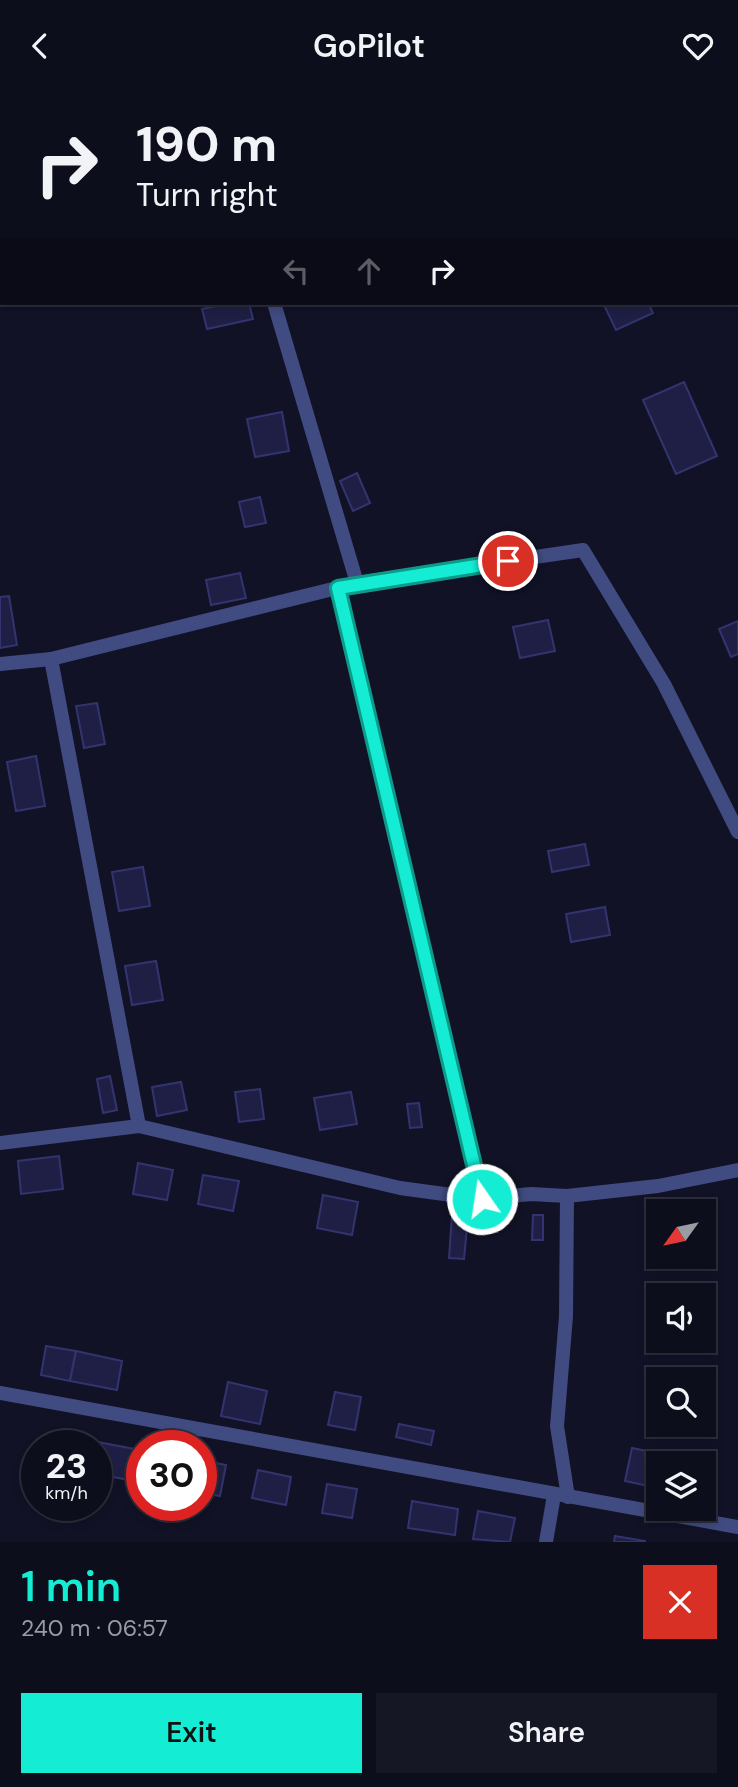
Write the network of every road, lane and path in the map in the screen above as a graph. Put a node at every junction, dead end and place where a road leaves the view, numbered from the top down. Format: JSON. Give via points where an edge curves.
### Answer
{"nodes":[{"id":1,"x":275,"y":305,"type":"edge"},
{"id":2,"x":357,"y":583,"type":"junction"},
{"id":3,"x":338,"y":588,"type":"junction"},
{"id":4,"x":51,"y":659,"type":"junction"},
{"id":5,"x":0,"y":664,"type":"edge"},
{"id":6,"x":738,"y":832,"type":"edge"},
{"id":7,"x":139,"y":1126,"type":"junction"},
{"id":8,"x":0,"y":1143,"type":"edge"},
{"id":9,"x":738,"y":1170,"type":"edge"},
{"id":10,"x":567,"y":1196,"type":"junction"},
{"id":11,"x":482,"y":1199,"type":"junction"},
{"id":12,"x":0,"y":1393,"type":"edge"},
{"id":13,"x":561,"y":1496,"type":"junction"},
{"id":14,"x":738,"y":1527,"type":"edge"},
{"id":15,"x":545,"y":1542,"type":"edge"}],
"edges":[{"from":1,"to":2,"type":"street"},
{"from":2,"to":3,"type":"street"},
{"from":2,"to":6,"type":"street","via":[[583,550],[664,684]]},
{"from":3,"to":4,"type":"street"},
{"from":3,"to":11,"type":"street"},
{"from":4,"to":5,"type":"street"},
{"from":4,"to":7,"type":"street"},
{"from":7,"to":8,"type":"street"},
{"from":7,"to":11,"type":"street","via":[[400,1188]]},
{"from":9,"to":10,"type":"street","via":[[658,1186]]},
{"from":10,"to":11,"type":"street"},
{"from":10,"to":13,"type":"street","via":[[566,1316],[557,1426]]},
{"from":12,"to":13,"type":"street"},
{"from":13,"to":14,"type":"street"},
{"from":13,"to":15,"type":"street"}]}
